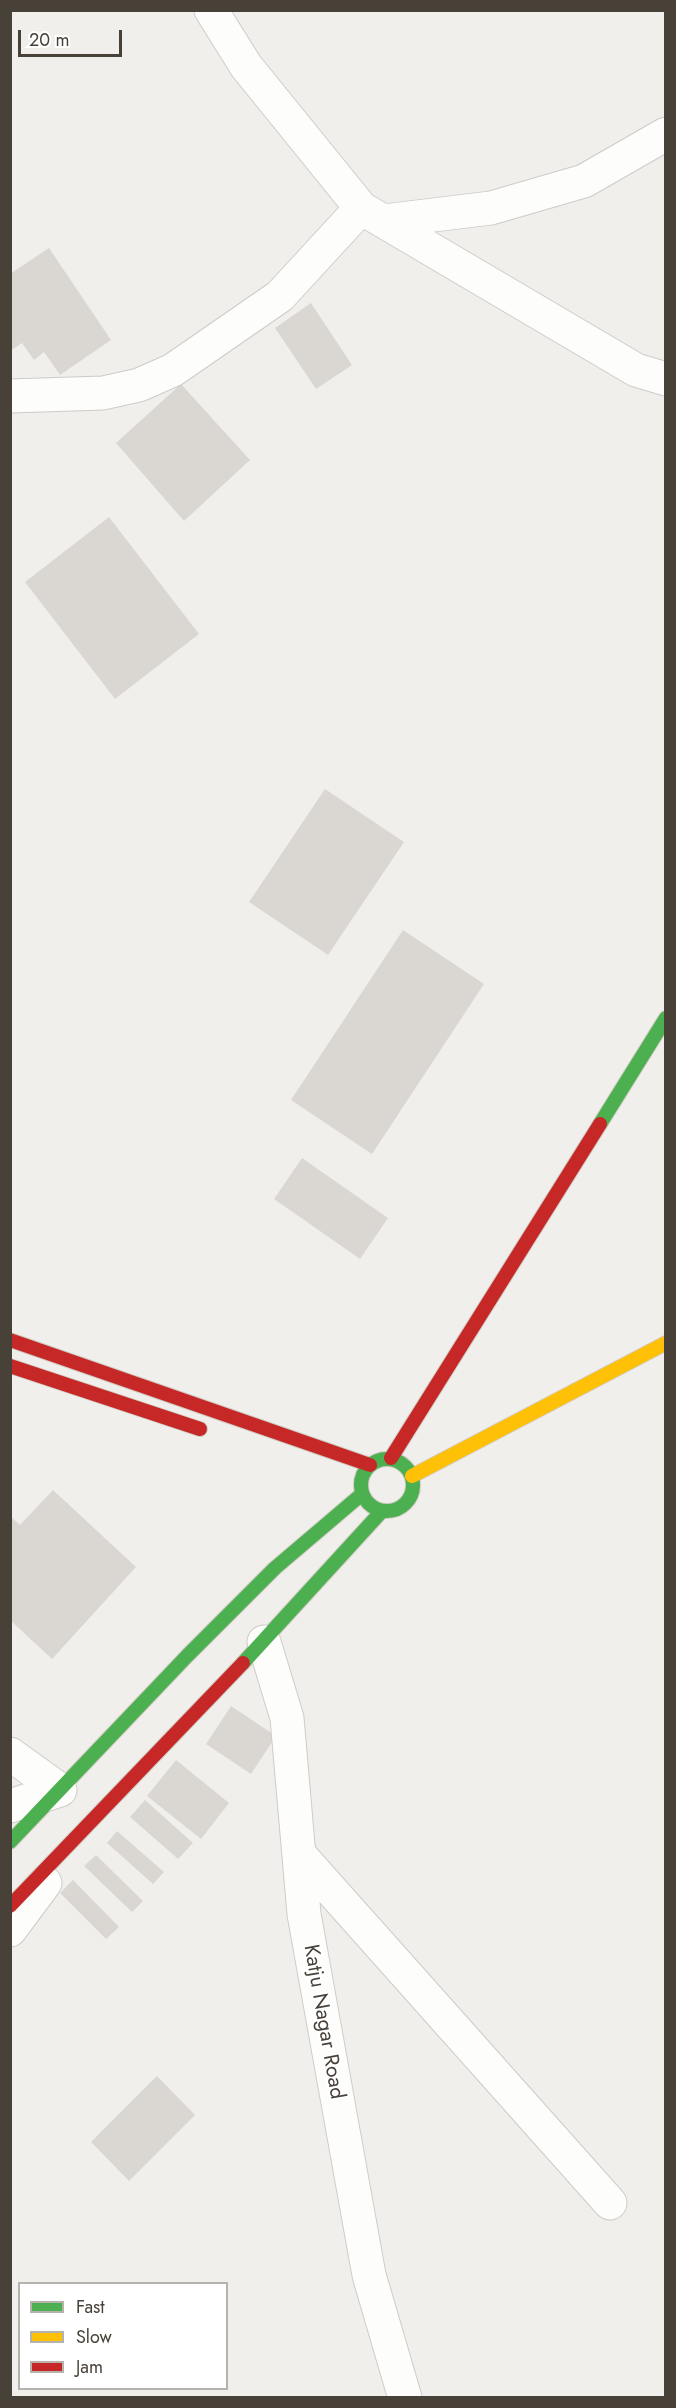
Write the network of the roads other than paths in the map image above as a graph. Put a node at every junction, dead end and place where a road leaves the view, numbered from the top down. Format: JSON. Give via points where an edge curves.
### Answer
{"nodes":[{"id":1,"x":211,"y":10,"type":"edge"},
{"id":2,"x":666,"y":134,"type":"edge"},
{"id":3,"x":372,"y":214,"type":"junction"},
{"id":4,"x":666,"y":379,"type":"edge"},
{"id":5,"x":10,"y":396,"type":"edge"},
{"id":6,"x":666,"y":1018,"type":"edge"},
{"id":7,"x":10,"y":1340,"type":"edge"},
{"id":8,"x":666,"y":1343,"type":"edge"},
{"id":9,"x":10,"y":1366,"type":"edge"},
{"id":10,"x":214,"y":1434,"type":"dead end"},
{"id":11,"x":391,"y":1458,"type":"junction"},
{"id":12,"x":370,"y":1465,"type":"junction"},
{"id":13,"x":412,"y":1476,"type":"junction"},
{"id":14,"x":358,"y":1486,"type":"junction"},
{"id":15,"x":382,"y":1511,"type":"junction"},
{"id":16,"x":264,"y":1642,"type":"junction"},
{"id":17,"x":10,"y":1754,"type":"edge"},
{"id":18,"x":60,"y":1790,"type":"junction"},
{"id":19,"x":10,"y":1806,"type":"edge"},
{"id":20,"x":86,"y":1828,"type":"junction"},
{"id":21,"x":10,"y":1842,"type":"edge"},
{"id":22,"x":299,"y":1854,"type":"junction"},
{"id":23,"x":10,"y":1906,"type":"edge"},
{"id":24,"x":10,"y":1930,"type":"edge"},
{"id":25,"x":609,"y":2203,"type":"dead end"},
{"id":26,"x":405,"y":2397,"type":"edge"}],
"edges":[{"from":1,"to":3,"type":"street","via":[[246,66]]},
{"from":2,"to":3,"type":"street","via":[[584,181],[490,208]]},
{"from":3,"to":4,"type":"street","via":[[636,370]]},
{"from":3,"to":5,"type":"street","via":[[280,296],[173,370],[139,385],[103,393]]},
{"from":6,"to":11,"type":"main road"},
{"from":7,"to":12,"type":"main road"},
{"from":8,"to":13,"type":"main road"},
{"from":9,"to":10,"type":"main road"},
{"from":11,"to":12,"type":"main road"},
{"from":11,"to":13,"type":"main road","via":[[404,1464]]},
{"from":12,"to":14,"type":"main road"},
{"from":13,"to":15,"type":"main road","via":[[411,1497],[393,1511]]},
{"from":14,"to":15,"type":"main road","via":[[370,1505]]},
{"from":14,"to":18,"type":"main road","via":[[187,1656]]},
{"from":15,"to":16,"type":"main road"},
{"from":16,"to":20,"type":"main road"},
{"from":16,"to":22,"type":"street","name":"Katju Nagar Road","via":[[287,1718]]},
{"from":17,"to":18,"type":"street"},
{"from":18,"to":19,"type":"street"},
{"from":18,"to":21,"type":"main road"},
{"from":20,"to":23,"type":"main road"},
{"from":20,"to":24,"type":"street"},
{"from":22,"to":25,"type":"street"},
{"from":22,"to":26,"type":"street","name":"Katju Nagar Road","via":[[304,1914],[369,2275]]}]}
